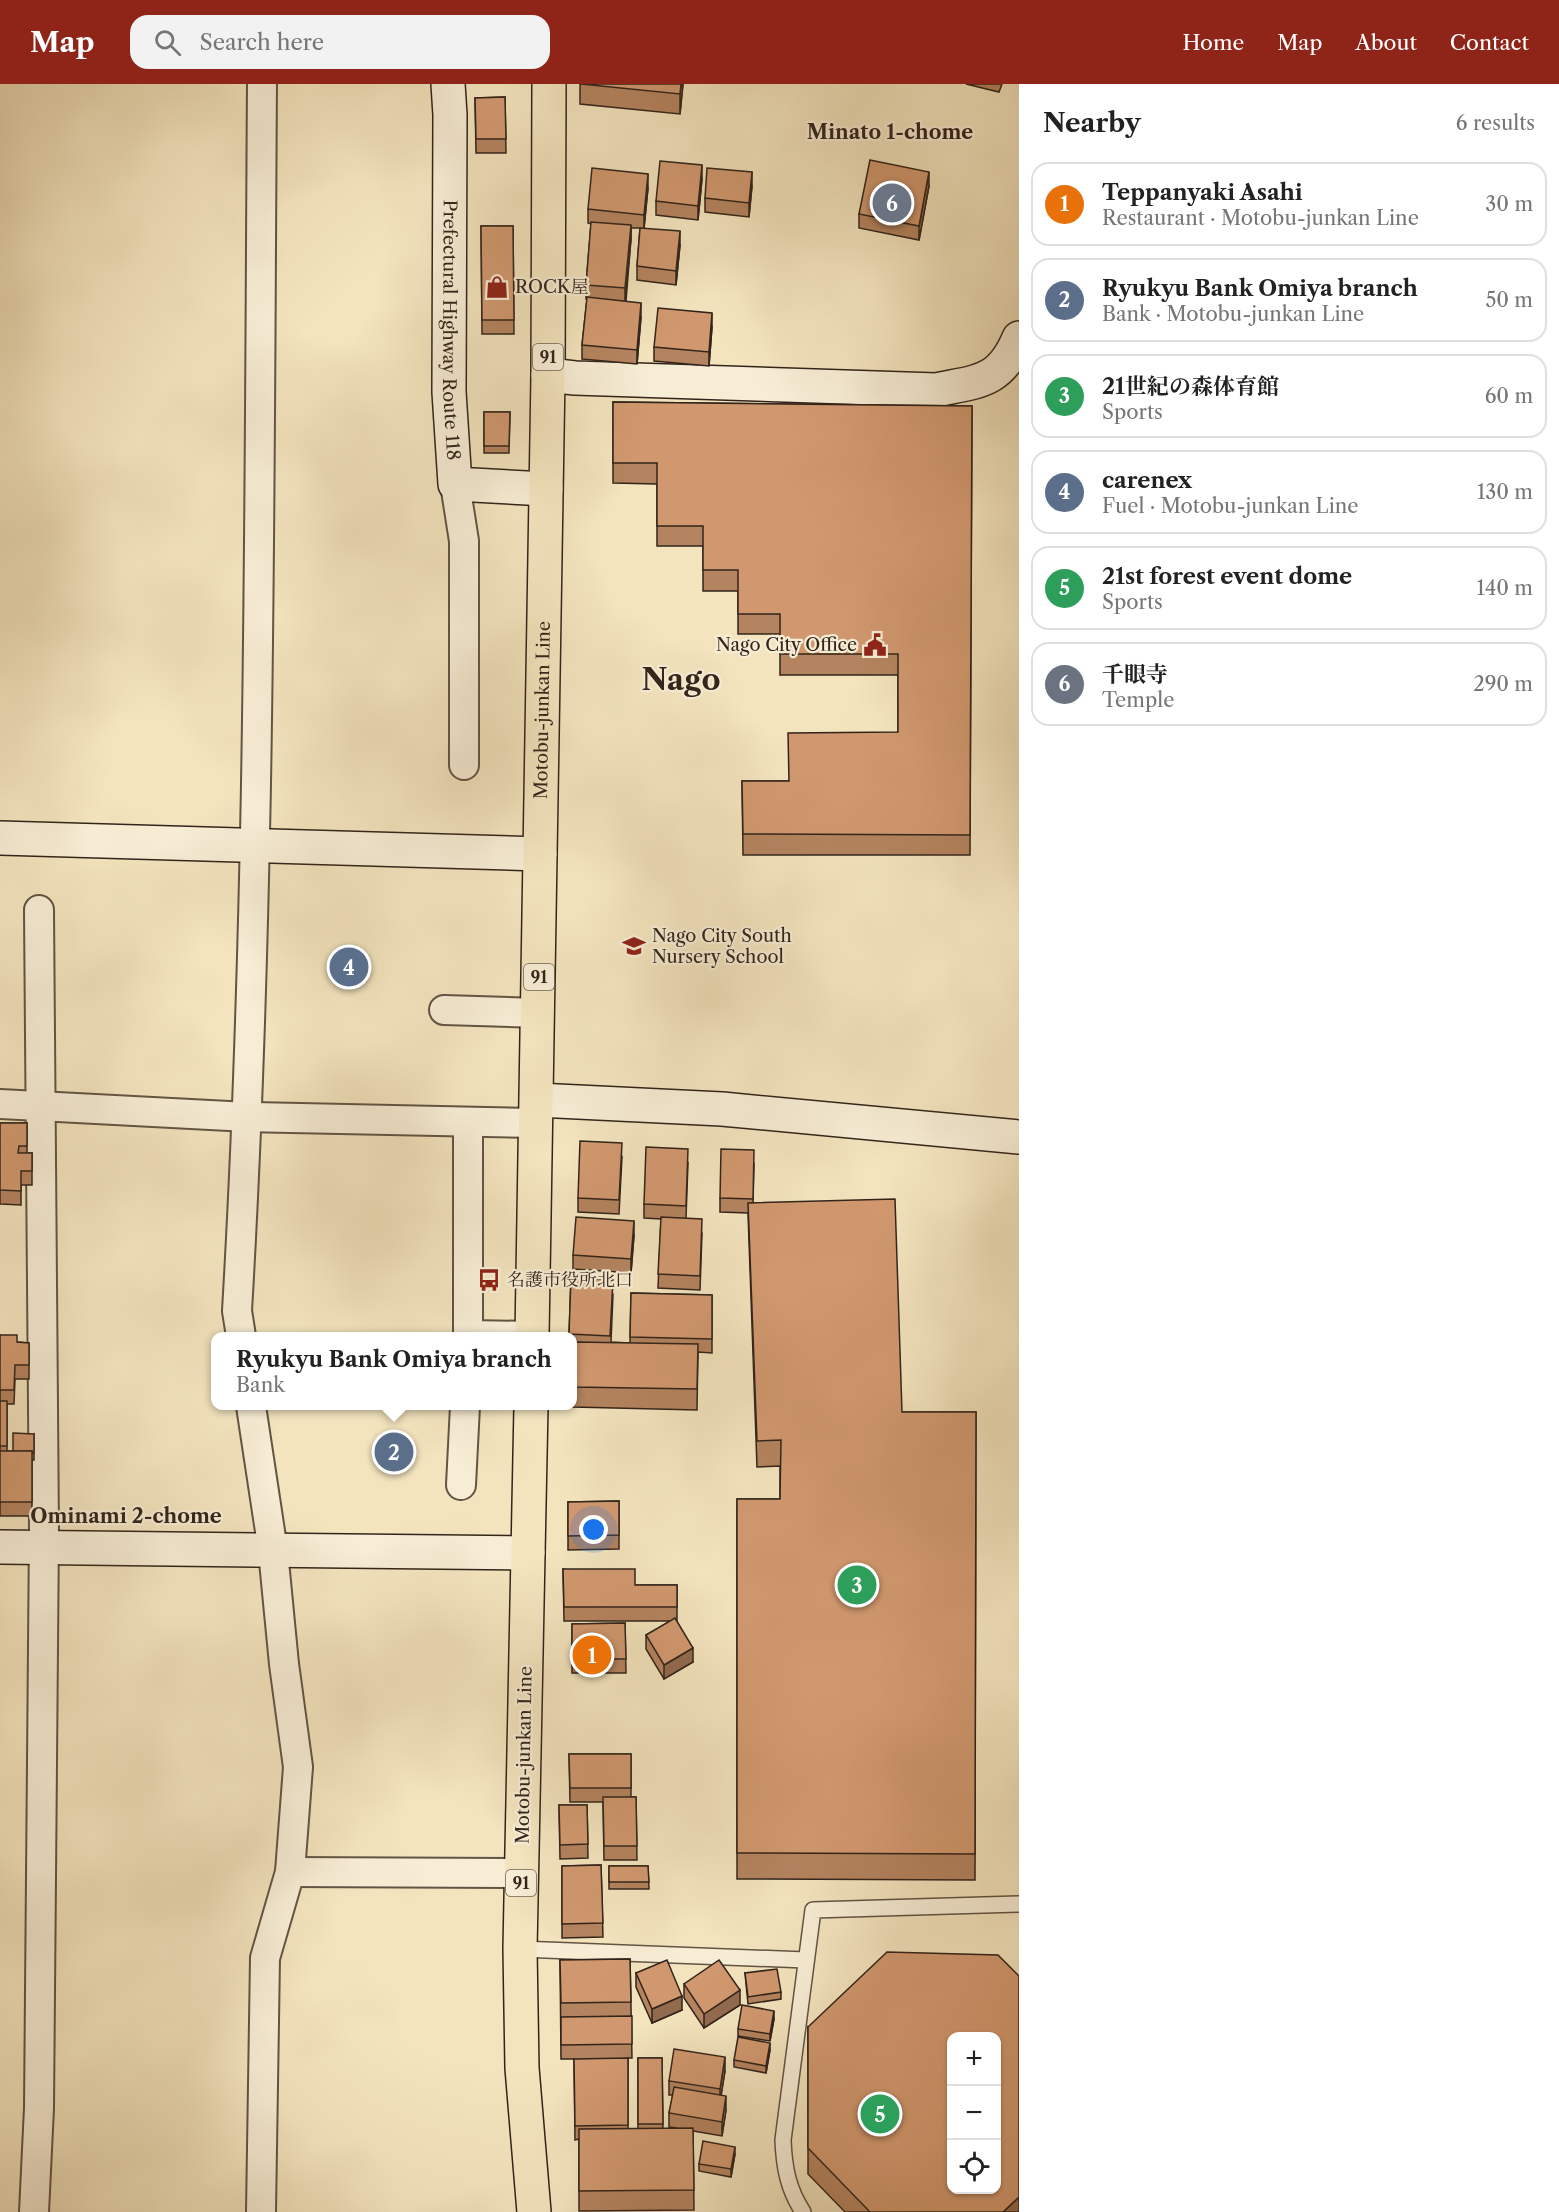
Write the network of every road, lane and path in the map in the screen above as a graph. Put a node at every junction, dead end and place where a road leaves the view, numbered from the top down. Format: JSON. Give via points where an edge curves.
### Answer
{"nodes":[{"id":1,"x":262,"y":84,"type":"edge"},
{"id":2,"x":448,"y":84,"type":"edge"},
{"id":3,"x":549,"y":84,"type":"edge"},
{"id":4,"x":1019,"y":338,"type":"edge"},
{"id":5,"x":548,"y":375,"type":"junction"},
{"id":6,"x":455,"y":484,"type":"junction"},
{"id":7,"x":546,"y":489,"type":"junction"},
{"id":8,"x":464,"y":765,"type":"dead end"},
{"id":9,"x":0,"y":838,"type":"edge"},
{"id":10,"x":256,"y":848,"type":"junction"},
{"id":11,"x":540,"y":854,"type":"junction"},
{"id":12,"x":39,"y":910,"type":"dead end"},
{"id":13,"x":444,"y":1010,"type":"dead end"},
{"id":14,"x":538,"y":1013,"type":"junction"},
{"id":15,"x":0,"y":1104,"type":"edge"},
{"id":16,"x":41,"y":1106,"type":"junction"},
{"id":17,"x":537,"y":1112,"type":"junction"},
{"id":18,"x":248,"y":1117,"type":"junction"},
{"id":19,"x":468,"y":1122,"type":"junction"},
{"id":20,"x":1019,"y":1137,"type":"edge"},
{"id":21,"x":240,"y":1332,"type":"edge"},
{"id":22,"x":469,"y":1332,"type":"edge"},
{"id":23,"x":532,"y":1332,"type":"edge"},
{"id":24,"x":252,"y":1410,"type":"edge"},
{"id":25,"x":465,"y":1410,"type":"edge"},
{"id":26,"x":531,"y":1410,"type":"edge"},
{"id":27,"x":461,"y":1485,"type":"dead end"},
{"id":28,"x":0,"y":1547,"type":"edge"},
{"id":29,"x":44,"y":1548,"type":"junction"},
{"id":30,"x":273,"y":1551,"type":"junction"},
{"id":31,"x":528,"y":1553,"type":"junction"},
{"id":32,"x":290,"y":1872,"type":"junction"},
{"id":33,"x":522,"y":1874,"type":"junction"},
{"id":34,"x":1019,"y":1904,"type":"edge"},
{"id":35,"x":520,"y":1949,"type":"junction"},
{"id":36,"x":806,"y":1960,"type":"junction"},
{"id":37,"x":34,"y":2212,"type":"edge"},
{"id":38,"x":261,"y":2212,"type":"edge"},
{"id":39,"x":534,"y":2212,"type":"edge"},
{"id":40,"x":803,"y":2212,"type":"edge"}],
"edges":[{"from":1,"to":10,"type":"street"},
{"from":2,"to":6,"type":"street","name":"Prefectural Highway Route 118","via":[[449,392]]},
{"from":3,"to":5,"type":"main road","name":"Motobu-junkan Line","number":"91"},
{"from":4,"to":5,"type":"street","via":[[1010,360],[986,379],[936,390]]},
{"from":5,"to":7,"type":"main road","name":"Motobu-junkan Line","number":"91"},
{"from":6,"to":7,"type":"street","name":"Prefectural Highway Route 118"},
{"from":6,"to":8,"type":"street","via":[[464,541]]},
{"from":7,"to":11,"type":"main road","name":"Motobu-junkan Line","number":"91"},
{"from":9,"to":10,"type":"street"},
{"from":10,"to":11,"type":"street"},
{"from":10,"to":18,"type":"street"},
{"from":11,"to":14,"type":"main road","name":"Motobu-junkan Line","number":"91"},
{"from":12,"to":16,"type":"street"},
{"from":13,"to":14,"type":"street"},
{"from":14,"to":17,"type":"main road","name":"Motobu-junkan Line","number":"91"},
{"from":15,"to":16,"type":"street"},
{"from":16,"to":18,"type":"street"},
{"from":16,"to":29,"type":"street"},
{"from":17,"to":19,"type":"street"},
{"from":17,"to":20,"type":"street","via":[[723,1109]]},
{"from":17,"to":23,"type":"main road","name":"Motobu-junkan Line","number":"91"},
{"from":18,"to":19,"type":"street"},
{"from":18,"to":21,"type":"street","via":[[237,1311]]},
{"from":19,"to":22,"type":"street"},
{"from":24,"to":30,"type":"street"},
{"from":25,"to":27,"type":"street"},
{"from":26,"to":31,"type":"main road","name":"Motobu-junkan Line","number":"91"},
{"from":28,"to":29,"type":"street"},
{"from":29,"to":30,"type":"street"},
{"from":29,"to":37,"type":"street","via":[[39,2108]]},
{"from":30,"to":31,"type":"street"},
{"from":30,"to":32,"type":"street","via":[[298,1767]]},
{"from":31,"to":33,"type":"main road","name":"Motobu-junkan Line","number":"91"},
{"from":32,"to":33,"type":"street"},
{"from":32,"to":38,"type":"street","via":[[265,1958]]},
{"from":33,"to":35,"type":"main road","name":"Motobu-junkan Line","number":"91"},
{"from":34,"to":36,"type":"lane","via":[[813,1910]]},
{"from":35,"to":36,"type":"lane"},
{"from":35,"to":39,"type":"main road","name":"Motobu-junkan Line","number":"91","via":[[522,2068]]},
{"from":36,"to":40,"type":"lane","via":[[783,2140],[784,2168],[793,2198]]}]}
